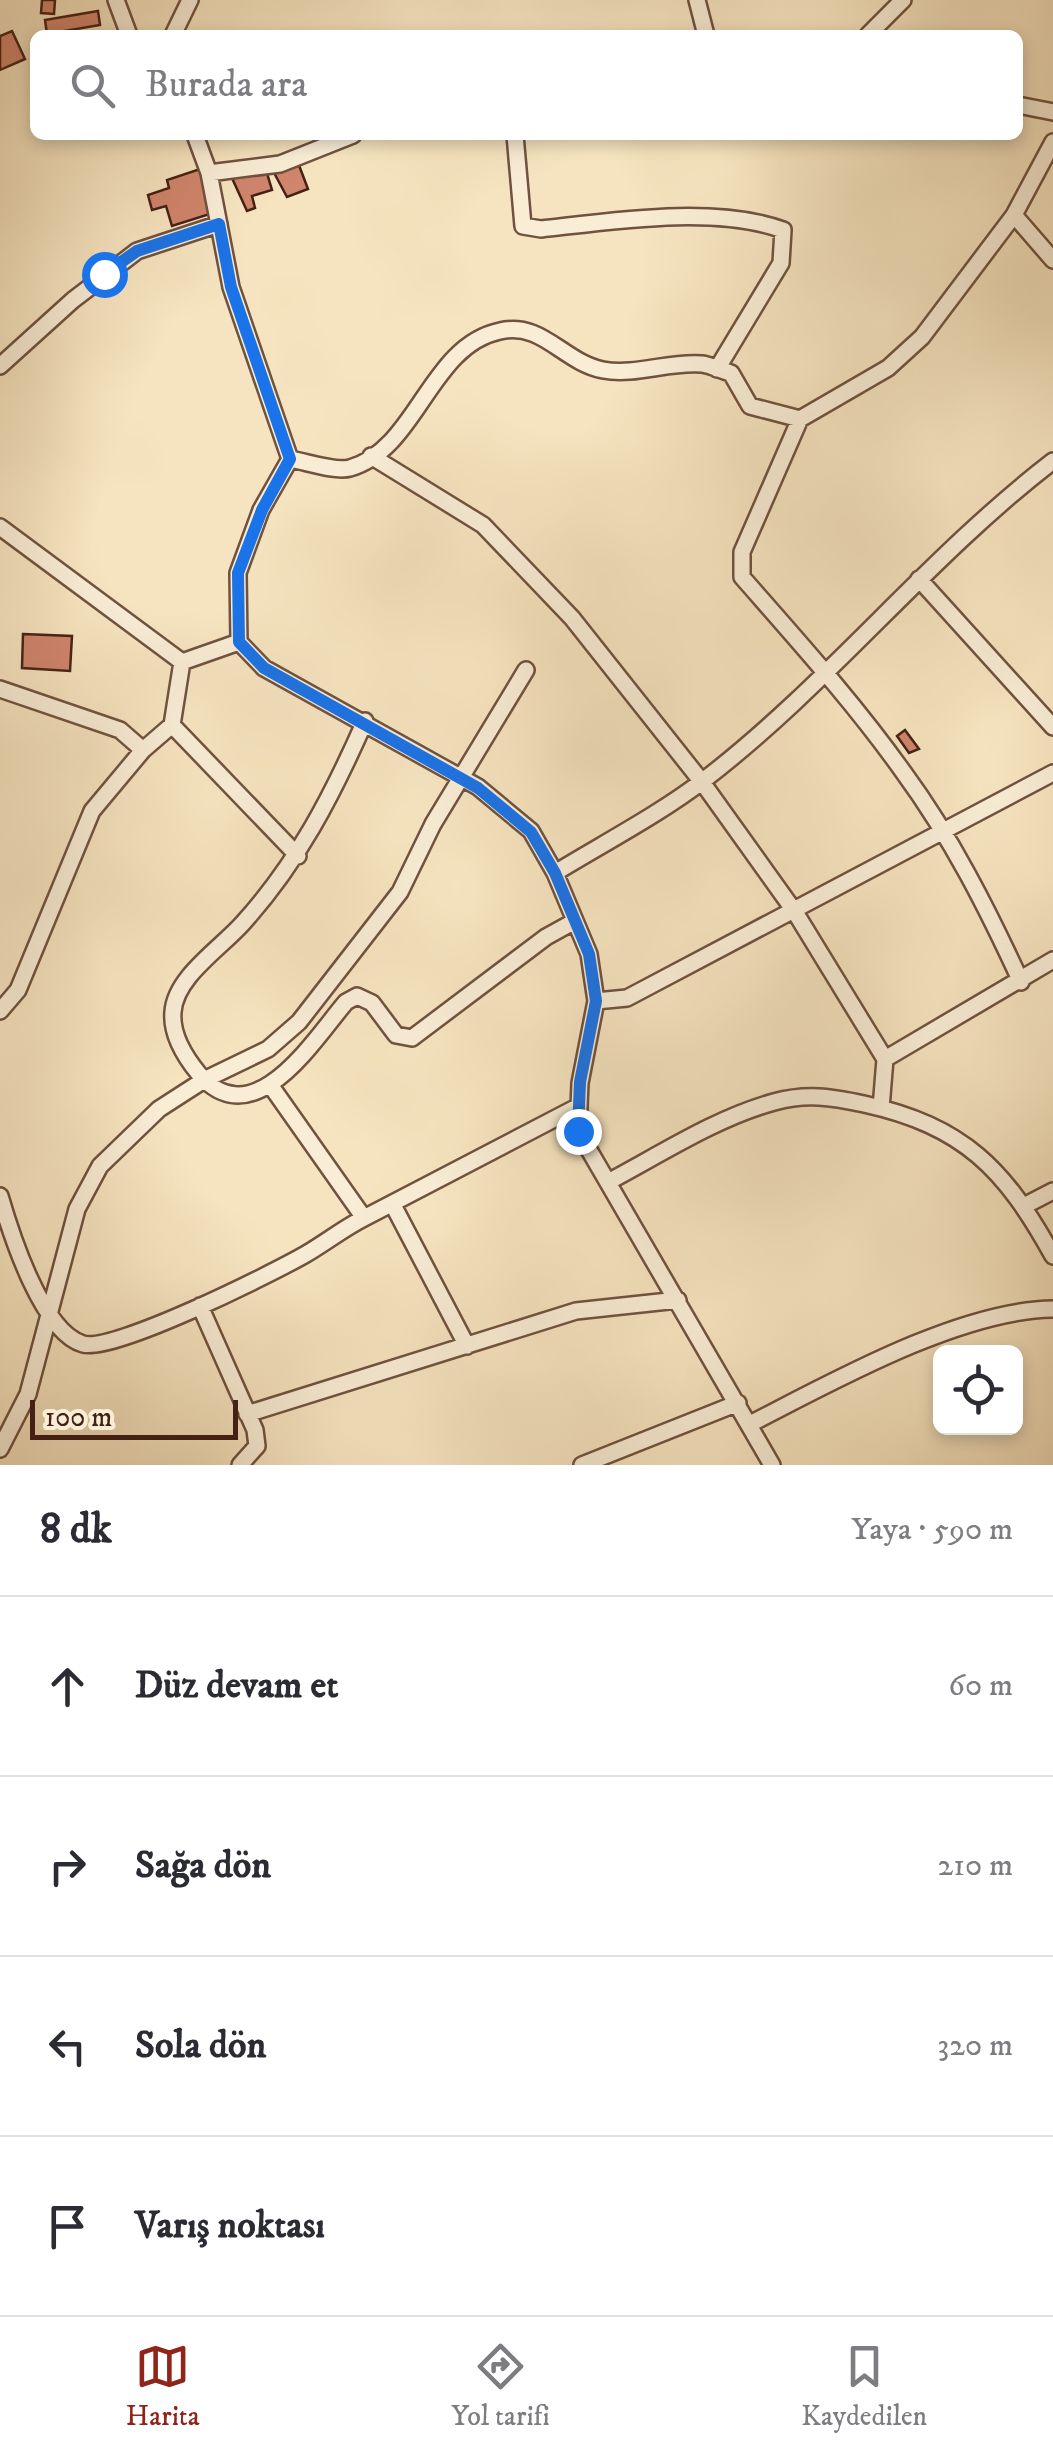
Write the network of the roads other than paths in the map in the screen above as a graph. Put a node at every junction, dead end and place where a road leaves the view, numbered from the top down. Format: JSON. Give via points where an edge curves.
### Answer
{"nodes":[{"id":1,"x":116,"y":0,"type":"edge"},
{"id":2,"x":190,"y":0,"type":"edge"},
{"id":3,"x":697,"y":0,"type":"edge"},
{"id":4,"x":903,"y":0,"type":"edge"},
{"id":5,"x":127,"y":30,"type":"edge"},
{"id":6,"x":175,"y":30,"type":"edge"},
{"id":7,"x":705,"y":30,"type":"edge"},
{"id":8,"x":873,"y":30,"type":"edge"},
{"id":9,"x":1023,"y":106,"type":"edge"},
{"id":10,"x":1053,"y":112,"type":"edge"},
{"id":11,"x":197,"y":140,"type":"edge"},
{"id":12,"x":340,"y":140,"type":"edge"},
{"id":13,"x":515,"y":140,"type":"edge"},
{"id":14,"x":1053,"y":142,"type":"edge"},
{"id":15,"x":210,"y":173,"type":"junction"},
{"id":16,"x":1014,"y":215,"type":"junction"},
{"id":17,"x":219,"y":224,"type":"junction"},
{"id":18,"x":1053,"y":260,"type":"edge"},
{"id":19,"x":0,"y":366,"type":"edge"},
{"id":20,"x":717,"y":369,"type":"junction"},
{"id":21,"x":800,"y":419,"type":"junction"},
{"id":22,"x":371,"y":456,"type":"junction"},
{"id":23,"x":290,"y":459,"type":"junction"},
{"id":24,"x":1053,"y":462,"type":"edge"},
{"id":25,"x":0,"y":527,"type":"edge"},
{"id":26,"x":918,"y":579,"type":"junction"},
{"id":27,"x":239,"y":642,"type":"junction"},
{"id":28,"x":182,"y":662,"type":"junction"},
{"id":29,"x":526,"y":670,"type":"dead end"},
{"id":30,"x":824,"y":670,"type":"junction"},
{"id":31,"x":0,"y":690,"type":"edge"},
{"id":32,"x":365,"y":721,"type":"junction"},
{"id":33,"x":172,"y":726,"type":"junction"},
{"id":34,"x":1053,"y":727,"type":"edge"},
{"id":35,"x":143,"y":750,"type":"junction"},
{"id":36,"x":1053,"y":773,"type":"edge"},
{"id":37,"x":464,"y":779,"type":"junction"},
{"id":38,"x":702,"y":782,"type":"junction"},
{"id":39,"x":942,"y":835,"type":"junction"},
{"id":40,"x":298,"y":856,"type":"junction"},
{"id":41,"x":555,"y":873,"type":"junction"},
{"id":42,"x":795,"y":912,"type":"junction"},
{"id":43,"x":575,"y":920,"type":"junction"},
{"id":44,"x":1053,"y":960,"type":"edge"},
{"id":45,"x":1021,"y":982,"type":"junction"},
{"id":46,"x":596,"y":1001,"type":"junction"},
{"id":47,"x":0,"y":1011,"type":"edge"},
{"id":48,"x":885,"y":1059,"type":"junction"},
{"id":49,"x":204,"y":1080,"type":"junction"},
{"id":50,"x":271,"y":1086,"type":"junction"},
{"id":51,"x":578,"y":1106,"type":"junction"},
{"id":52,"x":881,"y":1108,"type":"junction"},
{"id":53,"x":608,"y":1182,"type":"junction"},
{"id":54,"x":1053,"y":1191,"type":"edge"},
{"id":55,"x":0,"y":1196,"type":"edge"},
{"id":56,"x":394,"y":1206,"type":"junction"},
{"id":57,"x":1024,"y":1206,"type":"junction"},
{"id":58,"x":364,"y":1218,"type":"junction"},
{"id":59,"x":1053,"y":1256,"type":"edge"},
{"id":60,"x":678,"y":1300,"type":"junction"},
{"id":61,"x":200,"y":1306,"type":"junction"},
{"id":62,"x":1053,"y":1309,"type":"edge"},
{"id":63,"x":50,"y":1316,"type":"junction"},
{"id":64,"x":467,"y":1346,"type":"junction"},
{"id":65,"x":738,"y":1403,"type":"junction"},
{"id":66,"x":247,"y":1414,"type":"junction"},
{"id":67,"x":750,"y":1424,"type":"junction"},
{"id":68,"x":0,"y":1450,"type":"edge"},
{"id":69,"x":240,"y":1465,"type":"edge"},
{"id":70,"x":582,"y":1465,"type":"edge"},
{"id":71,"x":772,"y":1465,"type":"edge"}],
"edges":[{"from":1,"to":5,"type":"street"},
{"from":2,"to":6,"type":"street"},
{"from":3,"to":7,"type":"street"},
{"from":4,"to":8,"type":"street"},
{"from":9,"to":10,"type":"street"},
{"from":11,"to":15,"type":"street"},
{"from":12,"to":15,"type":"street","via":[[280,164]]},
{"from":13,"to":20,"type":"street","via":[[523,226],[685,218],[783,230],[781,263]]},
{"from":14,"to":16,"type":"street"},
{"from":15,"to":17,"type":"street"},
{"from":16,"to":18,"type":"street"},
{"from":16,"to":21,"type":"street","via":[[922,337],[888,368]]},
{"from":17,"to":19,"type":"street","via":[[137,251]]},
{"from":17,"to":23,"type":"street","via":[[231,287]]},
{"from":20,"to":21,"type":"street","via":[[731,374],[750,406]]},
{"from":20,"to":22,"type":"street","via":[[702,364],[602,370],[568,356],[536,330],[500,330],[470,344]]},
{"from":21,"to":30,"type":"street","via":[[742,552],[742,577]]},
{"from":22,"to":23,"type":"street","via":[[348,469]]},
{"from":22,"to":38,"type":"street","via":[[484,526],[572,618]]},
{"from":23,"to":27,"type":"street","via":[[238,573]]},
{"from":24,"to":26,"type":"street"},
{"from":25,"to":28,"type":"street"},
{"from":26,"to":30,"type":"street"},
{"from":26,"to":34,"type":"street"},
{"from":27,"to":28,"type":"street"},
{"from":27,"to":32,"type":"street","via":[[264,668]]},
{"from":28,"to":33,"type":"street"},
{"from":29,"to":37,"type":"street"},
{"from":30,"to":38,"type":"street"},
{"from":30,"to":39,"type":"street","via":[[906,775]]},
{"from":31,"to":35,"type":"street","via":[[120,730]]},
{"from":32,"to":37,"type":"street"},
{"from":32,"to":40,"type":"street"},
{"from":33,"to":35,"type":"street"},
{"from":33,"to":40,"type":"street"},
{"from":35,"to":47,"type":"street","via":[[86,822],[40,942],[18,990]]},
{"from":36,"to":39,"type":"street"},
{"from":37,"to":41,"type":"street","via":[[531,832]]},
{"from":37,"to":49,"type":"street","via":[[392,906],[299,1022],[268,1049]]},
{"from":38,"to":41,"type":"street"},
{"from":38,"to":42,"type":"street"},
{"from":39,"to":42,"type":"street"},
{"from":39,"to":45,"type":"street"},
{"from":40,"to":49,"type":"street","via":[[179,992],[174,1026]]},
{"from":41,"to":43,"type":"street"},
{"from":42,"to":46,"type":"street","via":[[627,998]]},
{"from":42,"to":48,"type":"street"},
{"from":43,"to":46,"type":"street","via":[[589,954]]},
{"from":43,"to":50,"type":"street","via":[[412,1038],[396,1036],[372,1003],[357,996],[346,1002]]},
{"from":44,"to":45,"type":"street"},
{"from":45,"to":48,"type":"street"},
{"from":46,"to":51,"type":"street"},
{"from":48,"to":52,"type":"street"},
{"from":49,"to":50,"type":"street","via":[[234,1092]]},
{"from":49,"to":63,"type":"street","via":[[145,1120],[100,1166],[77,1209]]},
{"from":50,"to":58,"type":"street"},
{"from":51,"to":53,"type":"street","via":[[578,1131]]},
{"from":51,"to":56,"type":"street"},
{"from":52,"to":53,"type":"street","via":[[816,1094],[772,1102]]},
{"from":52,"to":57,"type":"street","via":[[944,1128],[996,1170]]},
{"from":53,"to":60,"type":"street"},
{"from":54,"to":57,"type":"street"},
{"from":55,"to":63,"type":"street"},
{"from":56,"to":58,"type":"street"},
{"from":56,"to":64,"type":"street"},
{"from":57,"to":59,"type":"street"},
{"from":58,"to":61,"type":"street","via":[[304,1256]]},
{"from":60,"to":64,"type":"street","via":[[576,1311]]},
{"from":60,"to":65,"type":"street"},
{"from":61,"to":63,"type":"street","via":[[99,1346],[74,1340]]},
{"from":61,"to":66,"type":"street"},
{"from":62,"to":67,"type":"street","via":[[922,1343]]},
{"from":63,"to":68,"type":"street","via":[[28,1394]]},
{"from":64,"to":66,"type":"street"},
{"from":65,"to":67,"type":"street"},
{"from":65,"to":70,"type":"street"},
{"from":66,"to":69,"type":"street","via":[[257,1446]]},
{"from":67,"to":71,"type":"street"}]}
